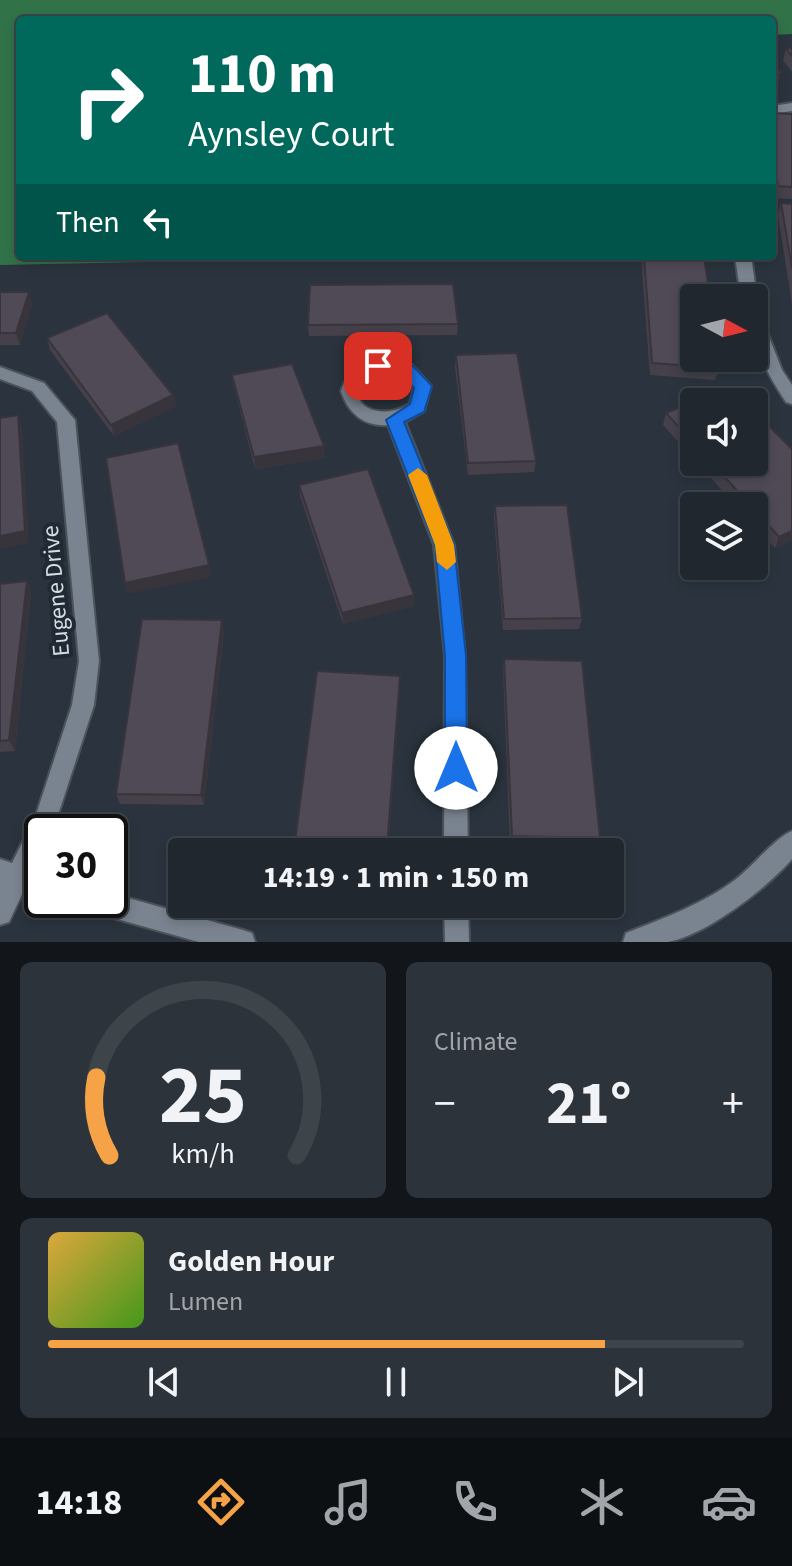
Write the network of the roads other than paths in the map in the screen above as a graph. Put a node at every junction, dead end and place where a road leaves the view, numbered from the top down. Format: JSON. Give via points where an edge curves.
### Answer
{"nodes":[{"id":1,"x":744,"y":260,"type":"edge"},
{"id":2,"x":747,"y":284,"type":"edge"},
{"id":3,"x":768,"y":355,"type":"edge"},
{"id":4,"x":0,"y":373,"type":"edge"},
{"id":5,"x":792,"y":398,"type":"edge"},
{"id":6,"x":395,"y":420,"type":"dead end"},
{"id":7,"x":456,"y":838,"type":"edge"},
{"id":8,"x":792,"y":842,"type":"edge"},
{"id":9,"x":9,"y":874,"type":"edge"},
{"id":10,"x":128,"y":910,"type":"edge"},
{"id":11,"x":0,"y":913,"type":"edge"},
{"id":12,"x":456,"y":918,"type":"edge"},
{"id":13,"x":243,"y":942,"type":"edge"},
{"id":14,"x":457,"y":942,"type":"edge"},
{"id":15,"x":638,"y":942,"type":"edge"}],
"edges":[{"from":1,"to":2,"type":"street"},
{"from":3,"to":5,"type":"street"},
{"from":4,"to":9,"type":"street","name":"Eugene Drive","via":[[38,387],[66,420],[89,661],[83,705],[46,818]]},
{"from":6,"to":7,"type":"street","via":[[444,545],[455,656]]},
{"from":8,"to":15,"type":"street","via":[[745,889],[693,920]]},
{"from":9,"to":11,"type":"street","name":"Eugene Drive"},
{"from":10,"to":13,"type":"street"},
{"from":12,"to":14,"type":"street"}]}
